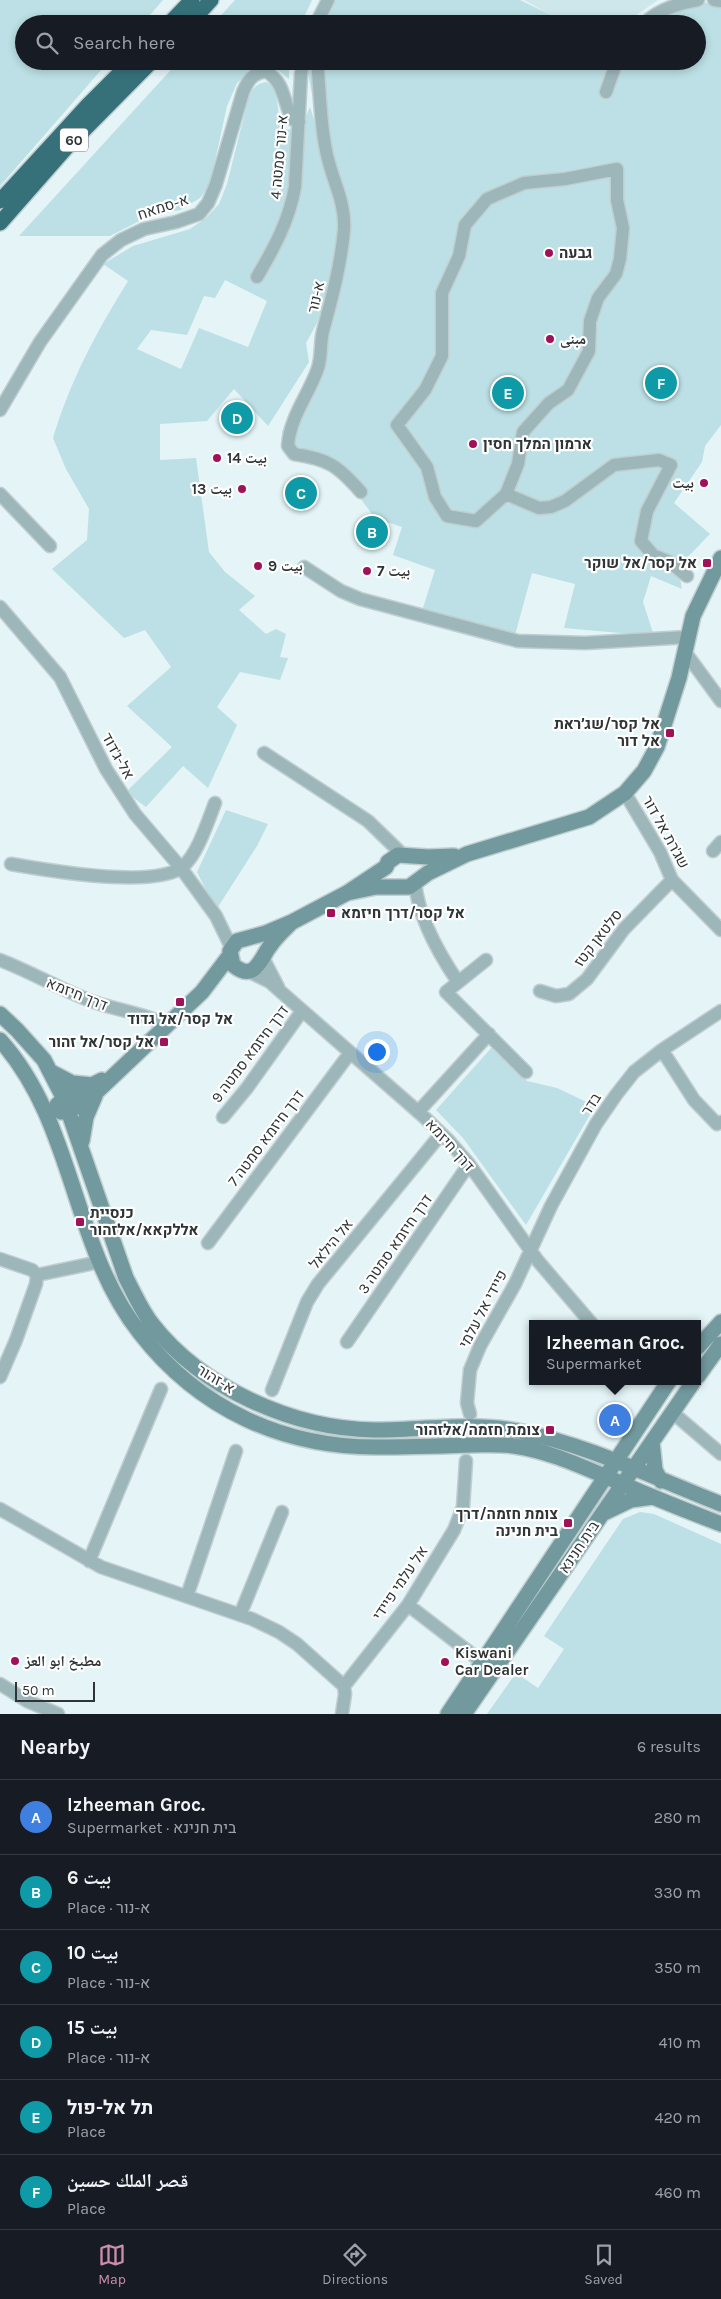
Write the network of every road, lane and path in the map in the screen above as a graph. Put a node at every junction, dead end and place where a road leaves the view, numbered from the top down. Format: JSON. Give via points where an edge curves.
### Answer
{"nodes":[{"id":1,"x":192,"y":0,"type":"edge"},
{"id":2,"x":211,"y":0,"type":"edge"},
{"id":3,"x":328,"y":0,"type":"edge"},
{"id":4,"x":698,"y":0,"type":"edge"},
{"id":5,"x":714,"y":0,"type":"edge"},
{"id":6,"x":721,"y":1,"type":"edge"},
{"id":7,"x":178,"y":15,"type":"edge"},
{"id":8,"x":197,"y":15,"type":"edge"},
{"id":9,"x":320,"y":15,"type":"edge"},
{"id":10,"x":656,"y":15,"type":"edge"},
{"id":11,"x":123,"y":70,"type":"edge"},
{"id":12,"x":143,"y":70,"type":"edge"},
{"id":13,"x":303,"y":70,"type":"edge"},
{"id":14,"x":318,"y":70,"type":"edge"},
{"id":15,"x":614,"y":70,"type":"edge"},
{"id":16,"x":606,"y":92,"type":"dead end"},
{"id":17,"x":299,"y":122,"type":"junction"},
{"id":18,"x":0,"y":201,"type":"edge"},
{"id":19,"x":0,"y":223,"type":"edge"},
{"id":20,"x":257,"y":277,"type":"dead end"},
{"id":21,"x":0,"y":410,"type":"edge"},
{"id":22,"x":361,"y":492,"type":"dead end"},
{"id":23,"x":0,"y":494,"type":"edge"},
{"id":24,"x":506,"y":494,"type":"junction"},
{"id":25,"x":50,"y":546,"type":"dead end"},
{"id":26,"x":721,"y":558,"type":"edge"},
{"id":27,"x":304,"y":567,"type":"dead end"},
{"id":28,"x":687,"y":576,"type":"dead end"},
{"id":29,"x":0,"y":607,"type":"edge"},
{"id":30,"x":686,"y":644,"type":"junction"},
{"id":31,"x":721,"y":701,"type":"edge"},
{"id":32,"x":264,"y":753,"type":"dead end"},
{"id":33,"x":625,"y":792,"type":"junction"},
{"id":34,"x":216,"y":803,"type":"dead end"},
{"id":35,"x":377,"y":828,"type":"junction"},
{"id":36,"x":467,"y":854,"type":"junction"},
{"id":37,"x":406,"y":856,"type":"junction"},
{"id":38,"x":11,"y":864,"type":"dead end"},
{"id":39,"x":387,"y":864,"type":"junction"},
{"id":40,"x":181,"y":868,"type":"junction"},
{"id":41,"x":672,"y":880,"type":"junction"},
{"id":42,"x":416,"y":881,"type":"junction"},
{"id":43,"x":397,"y":887,"type":"junction"},
{"id":44,"x":347,"y":893,"type":"junction"},
{"id":45,"x":422,"y":914,"type":"junction"},
{"id":46,"x":216,"y":916,"type":"junction"},
{"id":47,"x":292,"y":922,"type":"junction"},
{"id":48,"x":720,"y":928,"type":"edge"},
{"id":49,"x":248,"y":938,"type":"junction"},
{"id":50,"x":230,"y":951,"type":"junction"},
{"id":51,"x":263,"y":957,"type":"junction"},
{"id":52,"x":0,"y":960,"type":"edge"},
{"id":53,"x":486,"y":960,"type":"dead end"},
{"id":54,"x":245,"y":971,"type":"junction"},
{"id":55,"x":458,"y":982,"type":"junction"},
{"id":56,"x":280,"y":991,"type":"junction"},
{"id":57,"x":540,"y":991,"type":"dead end"},
{"id":58,"x":202,"y":992,"type":"junction"},
{"id":59,"x":302,"y":1011,"type":"junction"},
{"id":60,"x":721,"y":1011,"type":"edge"},
{"id":61,"x":0,"y":1014,"type":"edge"},
{"id":62,"x":167,"y":1026,"type":"junction"},
{"id":63,"x":488,"y":1034,"type":"junction"},
{"id":64,"x":0,"y":1040,"type":"edge"},
{"id":65,"x":662,"y":1050,"type":"junction"},
{"id":66,"x":350,"y":1053,"type":"junction"},
{"id":67,"x":50,"y":1072,"type":"junction"},
{"id":68,"x":526,"y":1072,"type":"dead end"},
{"id":69,"x":95,"y":1089,"type":"junction"},
{"id":70,"x":67,"y":1105,"type":"junction"},
{"id":71,"x":418,"y":1112,"type":"junction"},
{"id":72,"x":47,"y":1114,"type":"junction"},
{"id":73,"x":222,"y":1117,"type":"dead end"},
{"id":74,"x":721,"y":1122,"type":"edge"},
{"id":75,"x":441,"y":1134,"type":"junction"},
{"id":76,"x":82,"y":1145,"type":"junction"},
{"id":77,"x":469,"y":1164,"type":"junction"},
{"id":78,"x":208,"y":1243,"type":"dead end"},
{"id":79,"x":530,"y":1250,"type":"junction"},
{"id":80,"x":0,"y":1259,"type":"edge"},
{"id":81,"x":99,"y":1262,"type":"junction"},
{"id":82,"x":37,"y":1275,"type":"junction"},
{"id":83,"x":588,"y":1320,"type":"edge"},
{"id":84,"x":721,"y":1322,"type":"edge"},
{"id":85,"x":347,"y":1342,"type":"dead end"},
{"id":86,"x":701,"y":1344,"type":"edge"},
{"id":87,"x":721,"y":1344,"type":"edge"},
{"id":88,"x":701,"y":1372,"type":"edge"},
{"id":89,"x":0,"y":1377,"type":"edge"},
{"id":90,"x":663,"y":1385,"type":"edge"},
{"id":91,"x":691,"y":1385,"type":"edge"},
{"id":92,"x":161,"y":1389,"type":"dead end"},
{"id":93,"x":272,"y":1390,"type":"dead end"},
{"id":94,"x":672,"y":1412,"type":"junction"},
{"id":95,"x":470,"y":1414,"type":"dead end"},
{"id":96,"x":632,"y":1436,"type":"junction"},
{"id":97,"x":652,"y":1442,"type":"junction"},
{"id":98,"x":584,"y":1449,"type":"junction"},
{"id":99,"x":236,"y":1451,"type":"dead end"},
{"id":100,"x":721,"y":1454,"type":"edge"},
{"id":101,"x":466,"y":1461,"type":"dead end"},
{"id":102,"x":615,"y":1461,"type":"junction"},
{"id":103,"x":572,"y":1463,"type":"junction"},
{"id":104,"x":634,"y":1469,"type":"junction"},
{"id":105,"x":604,"y":1476,"type":"junction"},
{"id":106,"x":661,"y":1481,"type":"junction"},
{"id":107,"x":623,"y":1484,"type":"junction"},
{"id":108,"x":653,"y":1497,"type":"junction"},
{"id":109,"x":721,"y":1504,"type":"edge"},
{"id":110,"x":586,"y":1505,"type":"junction"},
{"id":111,"x":0,"y":1509,"type":"edge"},
{"id":112,"x":282,"y":1512,"type":"dead end"},
{"id":113,"x":601,"y":1515,"type":"junction"},
{"id":114,"x":721,"y":1524,"type":"edge"},
{"id":115,"x":90,"y":1561,"type":"junction"},
{"id":116,"x":187,"y":1596,"type":"junction"},
{"id":117,"x":408,"y":1605,"type":"junction"},
{"id":118,"x":240,"y":1615,"type":"junction"},
{"id":119,"x":482,"y":1662,"type":"junction"},
{"id":120,"x":0,"y":1684,"type":"edge"},
{"id":121,"x":344,"y":1686,"type":"junction"},
{"id":122,"x":31,"y":1709,"type":"edge"},
{"id":123,"x":58,"y":1714,"type":"edge"},
{"id":124,"x":342,"y":1714,"type":"edge"},
{"id":125,"x":448,"y":1714,"type":"edge"},
{"id":126,"x":464,"y":1714,"type":"edge"}],
"edges":[{"from":1,"to":7,"type":"highway"},
{"from":2,"to":8,"type":"highway"},
{"from":3,"to":9,"type":"street"},
{"from":4,"to":10,"type":"street"},
{"from":5,"to":6,"type":"street"},
{"from":11,"to":18,"type":"highway","number":"60"},
{"from":12,"to":19,"type":"highway","number":"60","via":[[65,149]]},
{"from":13,"to":17,"type":"street","name":"א-נור סמטה 4"},
{"from":14,"to":22,"type":"street","name":"א-נור","via":[[325,145],[341,197],[344,232],[319,367],[293,420],[288,446],[294,454],[334,465]]},
{"from":15,"to":16,"type":"street"},
{"from":17,"to":20,"type":"street","name":"א-נור סמטה 4","via":[[292,204],[280,238]]},
{"from":17,"to":21,"type":"street","name":"א-סמאח","via":[[292,119],[281,85],[274,76],[266,71],[249,79],[208,203],[199,214],[144,229],[121,240],[102,255],[40,342]]},
{"from":23,"to":25,"type":"street"},
{"from":24,"to":24,"type":"street","via":[[518,464],[523,432],[549,403],[568,390],[589,351],[590,321],[598,298],[616,274],[623,228],[617,200],[617,169],[524,183],[487,199],[465,225],[459,256],[442,293],[442,356],[425,390],[397,425],[427,467],[435,497],[447,516],[476,520]]},
{"from":24,"to":28,"type":"street","via":[[539,508],[551,507],[614,465],[659,460],[671,465],[647,511],[641,541],[653,555],[670,562]]},
{"from":26,"to":30,"type":"main road","via":[[693,616]]},
{"from":27,"to":30,"type":"street","via":[[360,599],[518,640]]},
{"from":29,"to":40,"type":"street","name":"אל-ג'דוד","via":[[60,677],[111,778],[135,814]]},
{"from":30,"to":31,"type":"street"},
{"from":30,"to":33,"type":"main road","via":[[658,747],[644,771]]},
{"from":32,"to":35,"type":"street"},
{"from":33,"to":36,"type":"main road","via":[[589,817]]},
{"from":33,"to":41,"type":"street","name":"שג'רת אל דור","via":[[660,852]]},
{"from":34,"to":40,"type":"street","via":[[191,856]]},
{"from":35,"to":37,"type":"street"},
{"from":35,"to":39,"type":"street","via":[[384,841]]},
{"from":36,"to":37,"type":"main road"},
{"from":36,"to":42,"type":"main road"},
{"from":37,"to":39,"type":"main road","via":[[392,858]]},
{"from":37,"to":42,"type":"main road","via":[[414,859],[419,869]]},
{"from":38,"to":40,"type":"street","via":[[60,873],[139,877]]},
{"from":39,"to":43,"type":"main road","via":[[386,878]]},
{"from":39,"to":44,"type":"main road"},
{"from":40,"to":46,"type":"street","name":"אל-ג'דוד"},
{"from":41,"to":48,"type":"street","name":"שג'רת אל דור"},
{"from":41,"to":57,"type":"street","name":"סלטאן קטז","via":[[624,929],[587,979],[569,994],[556,996]]},
{"from":42,"to":43,"type":"main road","via":[[408,887]]},
{"from":42,"to":45,"type":"street"},
{"from":43,"to":44,"type":"main road"},
{"from":43,"to":45,"type":"street"},
{"from":44,"to":47,"type":"main road"},
{"from":45,"to":55,"type":"street"},
{"from":46,"to":49,"type":"street","name":"אל-ג'דוד"},
{"from":46,"to":50,"type":"street","name":"אל-ג'דוד"},
{"from":47,"to":49,"type":"main road"},
{"from":47,"to":51,"type":"main road"},
{"from":49,"to":50,"type":"main road","via":[[237,941]]},
{"from":49,"to":51,"type":"main road","via":[[261,946]]},
{"from":50,"to":54,"type":"main road","via":[[233,965]]},
{"from":50,"to":58,"type":"main road"},
{"from":51,"to":54,"type":"main road","via":[[258,967]]},
{"from":51,"to":56,"type":"street","name":"דרך חיזמא"},
{"from":52,"to":62,"type":"street","name":"דרך חיזמא","via":[[90,1001],[154,1019]]},
{"from":53,"to":55,"type":"street"},
{"from":54,"to":56,"type":"street","name":"דרך חיזמא","via":[[270,982]]},
{"from":54,"to":58,"type":"main road","via":[[222,979]]},
{"from":55,"to":63,"type":"street","via":[[446,992]]},
{"from":56,"to":59,"type":"street","name":"דרך חיזמא"},
{"from":58,"to":62,"type":"main road"},
{"from":59,"to":66,"type":"street","name":"דרך חיזמא"},
{"from":59,"to":73,"type":"street","name":"דרך חיזמא סמטה 9"},
{"from":60,"to":65,"type":"street","name":"בדר"},
{"from":61,"to":67,"type":"main road","name":"א-זהור","via":[[44,1060]]},
{"from":62,"to":69,"type":"main road"},
{"from":63,"to":68,"type":"street"},
{"from":63,"to":71,"type":"street"},
{"from":64,"to":72,"type":"main road","name":"א-זהור","via":[[18,1060],[37,1090]]},
{"from":65,"to":74,"type":"street","via":[[694,1100],[717,1124]]},
{"from":65,"to":79,"type":"street","name":"בדר","via":[[634,1072],[616,1095],[578,1157]]},
{"from":66,"to":71,"type":"street","name":"דרך חיזמא"},
{"from":66,"to":78,"type":"street","name":"דרך חיזמא סמטה 7"},
{"from":67,"to":69,"type":"main road","via":[[72,1083]]},
{"from":67,"to":70,"type":"main road","name":"א-זהור"},
{"from":69,"to":70,"type":"main road","via":[[87,1101]]},
{"from":69,"to":76,"type":"main road"},
{"from":70,"to":72,"type":"main road"},
{"from":70,"to":76,"type":"main road","name":"א-זהור"},
{"from":71,"to":75,"type":"street","name":"דרך חיזמא"},
{"from":72,"to":81,"type":"main road","name":"א-זהור"},
{"from":75,"to":77,"type":"street","name":"דרך חיזמא"},
{"from":75,"to":93,"type":"street","name":"אל הילאל","via":[[318,1284],[307,1302]]},
{"from":76,"to":98,"type":"main road","name":"א-זהור","via":[[123,1269],[137,1299],[151,1323],[167,1341],[208,1377],[276,1410],[334,1426],[375,1430],[516,1430]]},
{"from":77,"to":79,"type":"street","name":"דרך חיזמא"},
{"from":77,"to":85,"type":"street","name":"דרך חיזמא סמטה 3"},
{"from":79,"to":83,"type":"street","name":"דרך חיזמא"},
{"from":79,"to":95,"type":"street","name":"פיידי אל עלמי","via":[[470,1370],[467,1403]]},
{"from":80,"to":82,"type":"street","via":[[32,1270]]},
{"from":81,"to":82,"type":"street"},
{"from":81,"to":103,"type":"main road","name":"א-זהור","via":[[119,1302],[168,1366],[211,1401],[254,1422],[305,1441],[343,1446],[508,1446],[537,1450]]},
{"from":82,"to":89,"type":"street"},
{"from":84,"to":86,"type":"main road"},
{"from":87,"to":88,"type":"main road"},
{"from":90,"to":96,"type":"main road","name":"בית חנינא"},
{"from":91,"to":94,"type":"main road","name":"בית חנינא"},
{"from":92,"to":115,"type":"street"},
{"from":94,"to":97,"type":"main road","name":"בית חנינא"},
{"from":94,"to":100,"type":"street"},
{"from":96,"to":98,"type":"main road","via":[[612,1445]]},
{"from":96,"to":102,"type":"main road","name":"בית חנינא"},
{"from":97,"to":104,"type":"main road","name":"בית חנינא"},
{"from":97,"to":106,"type":"main road","via":[[655,1470]]},
{"from":98,"to":102,"type":"main road","name":"א-זהור"},
{"from":99,"to":116,"type":"street"},
{"from":101,"to":117,"type":"street","name":"אל עלמי פיידי","via":[[461,1516]]},
{"from":102,"to":104,"type":"main road","name":"א-זהור"},
{"from":102,"to":105,"type":"main road","name":"בית חנינא"},
{"from":103,"to":105,"type":"main road","name":"א-זהור"},
{"from":103,"to":110,"type":"main road","via":[[583,1476]]},
{"from":104,"to":106,"type":"main road","name":"א-זהור"},
{"from":104,"to":107,"type":"main road","name":"בית חנינא"},
{"from":105,"to":107,"type":"main road","name":"א-זהור"},
{"from":105,"to":110,"type":"main road","name":"בית חנינא"},
{"from":106,"to":109,"type":"main road","name":"א-זהור"},
{"from":107,"to":108,"type":"main road","name":"א-זהור"},
{"from":107,"to":113,"type":"main road","name":"בית חנינא"},
{"from":108,"to":113,"type":"main road","via":[[623,1503]]},
{"from":108,"to":114,"type":"main road","name":"א-זהור"},
{"from":110,"to":119,"type":"main road","name":"בית חנינא"},
{"from":111,"to":115,"type":"street"},
{"from":112,"to":118,"type":"street"},
{"from":113,"to":126,"type":"main road","name":"בית חנינא"},
{"from":115,"to":116,"type":"street"},
{"from":116,"to":118,"type":"street"},
{"from":117,"to":119,"type":"street"},
{"from":117,"to":121,"type":"street","name":"אל עלמי פיידי"},
{"from":118,"to":121,"type":"street","via":[[298,1644]]},
{"from":119,"to":125,"type":"main road","name":"בית חנינא"},
{"from":120,"to":122,"type":"street"},
{"from":121,"to":124,"type":"street"},
{"from":122,"to":123,"type":"street"}]}
